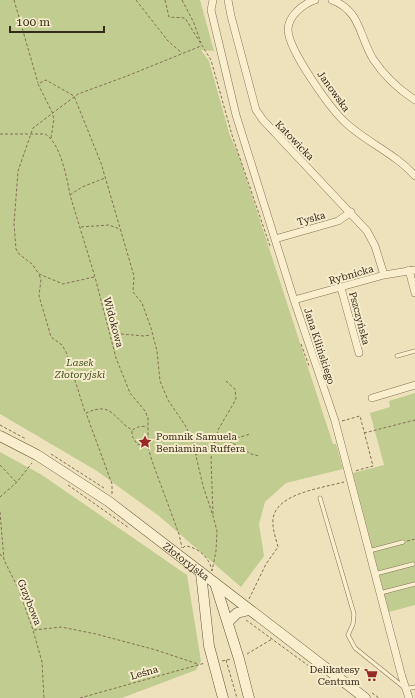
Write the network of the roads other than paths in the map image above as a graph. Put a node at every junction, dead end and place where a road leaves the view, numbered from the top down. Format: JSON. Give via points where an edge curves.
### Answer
{"nodes":[{"id":1,"x":213,"y":0,"type":"edge"},
{"id":2,"x":228,"y":0,"type":"edge"},
{"id":3,"x":315,"y":0,"type":"edge"},
{"id":4,"x":332,"y":0,"type":"edge"},
{"id":5,"x":415,"y":100,"type":"edge"},
{"id":6,"x":415,"y":176,"type":"edge"},
{"id":7,"x":351,"y":212,"type":"junction"},
{"id":8,"x":275,"y":239,"type":"junction"},
{"id":9,"x":412,"y":270,"type":"edge"},
{"id":10,"x":384,"y":275,"type":"junction"},
{"id":11,"x":342,"y":288,"type":"junction"},
{"id":12,"x":415,"y":293,"type":"edge"},
{"id":13,"x":294,"y":300,"type":"junction"},
{"id":14,"x":415,"y":351,"type":"edge"},
{"id":15,"x":359,"y":353,"type":"dead end"},
{"id":16,"x":398,"y":356,"type":"dead end"},
{"id":17,"x":415,"y":385,"type":"edge"},
{"id":18,"x":372,"y":398,"type":"dead end"},
{"id":19,"x":0,"y":436,"type":"edge"},
{"id":20,"x":320,"y":498,"type":"dead end"},
{"id":21,"x":403,"y":542,"type":"road end"},
{"id":22,"x":369,"y":551,"type":"junction"},
{"id":23,"x":413,"y":564,"type":"dead end"},
{"id":24,"x":201,"y":573,"type":"junction"},
{"id":25,"x":375,"y":574,"type":"junction"},
{"id":26,"x":215,"y":583,"type":"junction"},
{"id":27,"x":415,"y":584,"type":"edge"},
{"id":28,"x":380,"y":593,"type":"junction"},
{"id":29,"x":247,"y":608,"type":"junction"},
{"id":30,"x":228,"y":622,"type":"junction"},
{"id":31,"x":415,"y":687,"type":"edge"},
{"id":32,"x":406,"y":689,"type":"junction"},
{"id":33,"x":223,"y":698,"type":"edge"},
{"id":34,"x":249,"y":698,"type":"edge"},
{"id":35,"x":365,"y":698,"type":"edge"},
{"id":36,"x":409,"y":698,"type":"edge"}],
"edges":[{"from":1,"to":8,"type":"street","name":"Jana Kilińskiego","via":[[212,10],[236,115]]},
{"from":2,"to":7,"type":"street","name":"Katowicka","via":[[256,110]]},
{"from":3,"to":6,"type":"street","name":"Janowska","via":[[298,10],[290,22],[290,42],[296,54],[346,123]]},
{"from":4,"to":5,"type":"street","via":[[351,12],[372,58],[395,87]]},
{"from":7,"to":8,"type":"street","name":"Tyska","via":[[338,221]]},
{"from":7,"to":10,"type":"street","name":"Katowicka","via":[[367,231]]},
{"from":8,"to":13,"type":"street","name":"Jana Kilińskiego"},
{"from":9,"to":10,"type":"street","name":"Rybnicka"},
{"from":9,"to":12,"type":"street"},
{"from":10,"to":11,"type":"street","name":"Rybnicka"},
{"from":11,"to":13,"type":"street","name":"Rybnicka"},
{"from":11,"to":15,"type":"street","name":"Pszczyńska"},
{"from":13,"to":22,"type":"street","name":"Jana Kilińskiego","via":[[335,422]]},
{"from":14,"to":16,"type":"lane"},
{"from":17,"to":18,"type":"street"},
{"from":19,"to":24,"type":"street","name":"Złotoryjska","via":[[108,501]]},
{"from":20,"to":32,"type":"lane","via":[[354,614],[348,635],[355,648]]},
{"from":21,"to":22,"type":"lane"},
{"from":22,"to":25,"type":"street","name":"Jana Kilińskiego"},
{"from":23,"to":25,"type":"lane"},
{"from":24,"to":26,"type":"street","name":"Złotoryjska"},
{"from":24,"to":33,"type":"street","via":[[209,646]]},
{"from":25,"to":28,"type":"street","name":"Jana Kilińskiego"},
{"from":26,"to":29,"type":"street","name":"Złotoryjska"},
{"from":26,"to":30,"type":"street"},
{"from":27,"to":28,"type":"lane"},
{"from":28,"to":32,"type":"street","name":"Jana Kilińskiego"},
{"from":29,"to":30,"type":"street"},
{"from":29,"to":35,"type":"street","name":"Złotoryjska"},
{"from":30,"to":34,"type":"street"},
{"from":31,"to":32,"type":"lane"},
{"from":32,"to":36,"type":"street","name":"Jana Kilińskiego"}]}
